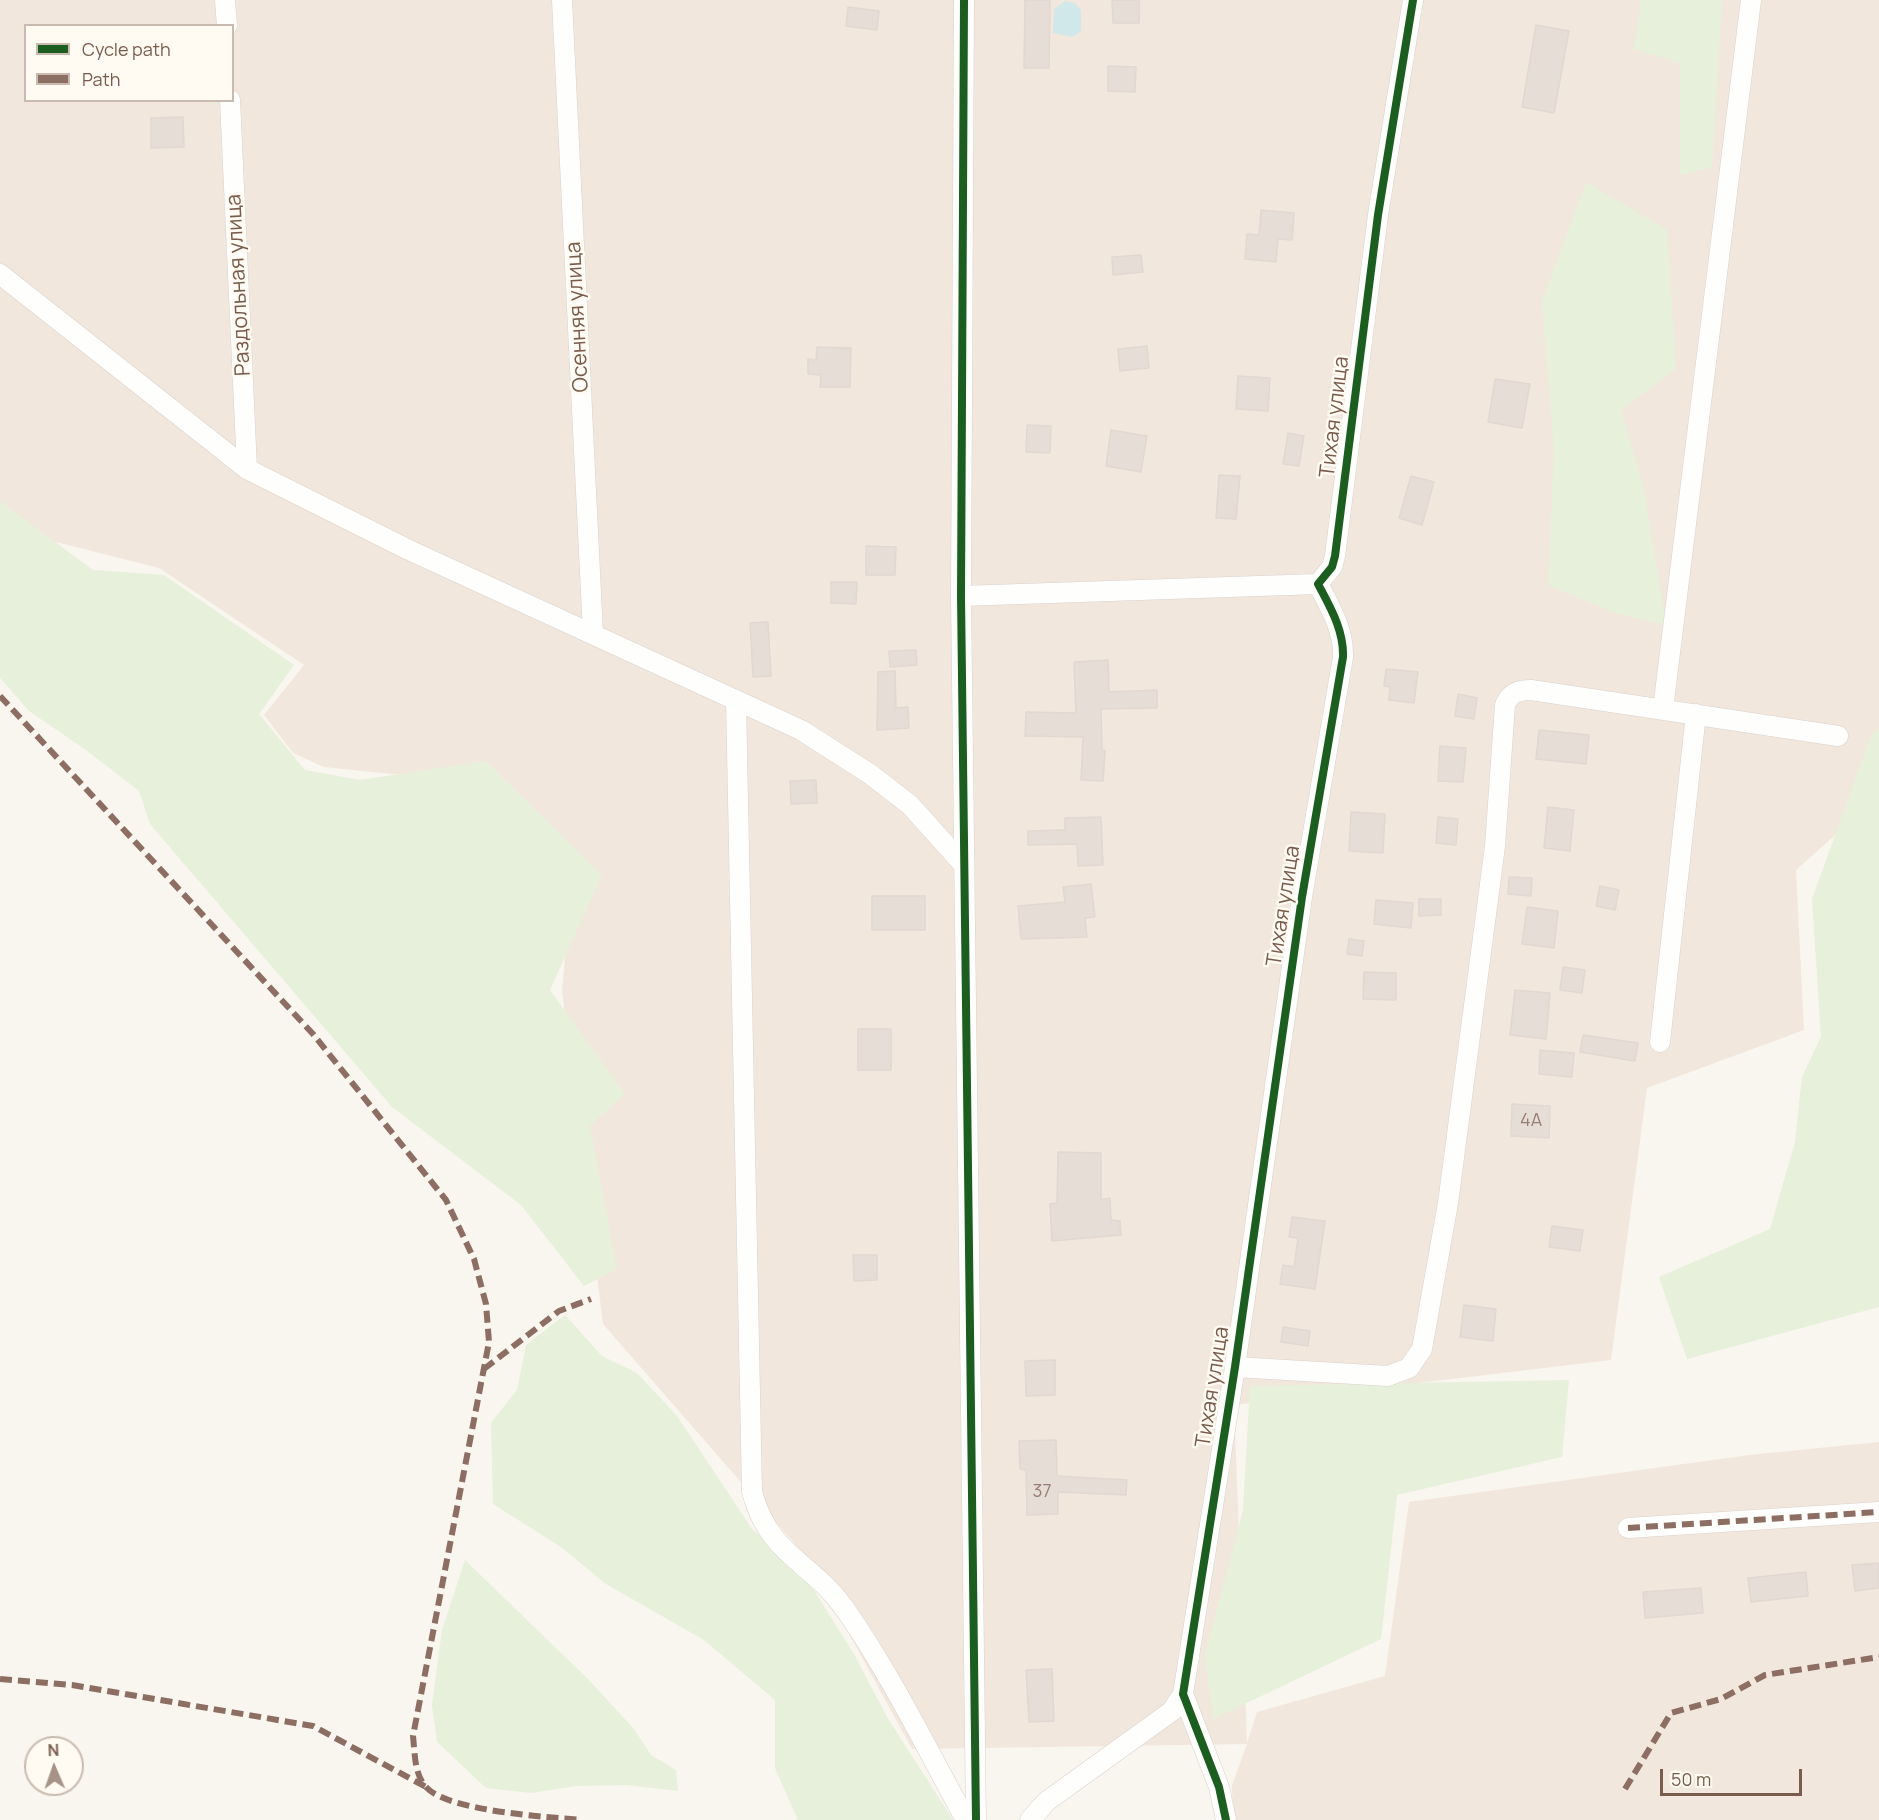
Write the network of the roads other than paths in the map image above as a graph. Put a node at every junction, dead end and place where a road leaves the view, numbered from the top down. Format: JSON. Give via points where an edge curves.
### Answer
{"nodes":[{"id":1,"x":225,"y":0,"type":"edge"},
{"id":2,"x":562,"y":0,"type":"edge"},
{"id":3,"x":964,"y":0,"type":"edge"},
{"id":4,"x":1413,"y":0,"type":"edge"},
{"id":5,"x":1751,"y":0,"type":"edge"},
{"id":6,"x":227,"y":24,"type":"edge"},
{"id":7,"x":230,"y":102,"type":"edge"},
{"id":8,"x":0,"y":274,"type":"edge"},
{"id":9,"x":247,"y":469,"type":"junction"},
{"id":10,"x":1318,"y":584,"type":"junction"},
{"id":11,"x":961,"y":596,"type":"junction"},
{"id":12,"x":593,"y":633,"type":"junction"},
{"id":13,"x":736,"y":700,"type":"junction"},
{"id":14,"x":1663,"y":710,"type":"junction"},
{"id":15,"x":1695,"y":714,"type":"junction"},
{"id":16,"x":1838,"y":736,"type":"dead end"},
{"id":17,"x":964,"y":865,"type":"junction"},
{"id":18,"x":1660,"y":1042,"type":"dead end"},
{"id":19,"x":1235,"y":1367,"type":"junction"},
{"id":20,"x":1879,"y":1512,"type":"edge"},
{"id":21,"x":1628,"y":1528,"type":"dead end"},
{"id":22,"x":1184,"y":1694,"type":"junction"},
{"id":23,"x":966,"y":1820,"type":"edge"},
{"id":24,"x":976,"y":1820,"type":"edge"},
{"id":25,"x":1030,"y":1820,"type":"edge"},
{"id":26,"x":1226,"y":1820,"type":"edge"}],
"edges":[{"from":1,"to":6,"type":"street"},
{"from":2,"to":12,"type":"street","name":"Осенняя улица"},
{"from":3,"to":11,"type":"street"},
{"from":4,"to":10,"type":"street","name":"Тихая улица","via":[[1378,215],[1335,556],[1332,567]]},
{"from":5,"to":14,"type":"street"},
{"from":7,"to":9,"type":"street","name":"Раздольная улица"},
{"from":8,"to":9,"type":"street"},
{"from":9,"to":12,"type":"street","via":[[409,550]]},
{"from":10,"to":11,"type":"street"},
{"from":10,"to":19,"type":"street","name":"Тихая улица","via":[[1339,629],[1342,657],[1302,897]]},
{"from":11,"to":17,"type":"street"},
{"from":12,"to":13,"type":"street"},
{"from":13,"to":17,"type":"street","via":[[801,730],[870,774],[910,805]]},
{"from":13,"to":23,"type":"street","via":[[752,1492],[771,1537],[828,1587],[855,1624]]},
{"from":14,"to":15,"type":"street"},
{"from":14,"to":19,"type":"street","via":[[1531,690],[1515,692],[1505,705],[1495,846],[1448,1203],[1417,1359],[1401,1373],[1388,1376]]},
{"from":15,"to":16,"type":"street"},
{"from":15,"to":18,"type":"street"},
{"from":17,"to":24,"type":"street"},
{"from":19,"to":22,"type":"street","name":"Тихая улица"},
{"from":20,"to":21,"type":"street"},
{"from":22,"to":25,"type":"street","via":[[1172,1711],[1047,1801]]},
{"from":22,"to":26,"type":"street","name":"Тихая улица","via":[[1219,1787]]}]}
